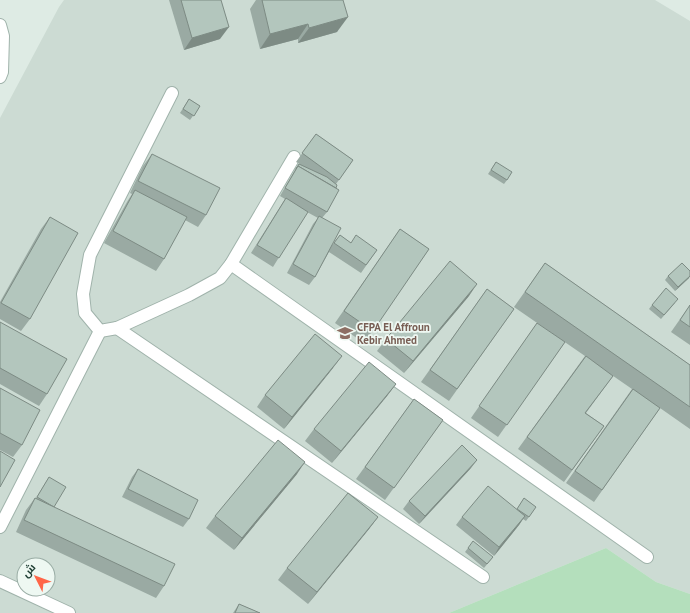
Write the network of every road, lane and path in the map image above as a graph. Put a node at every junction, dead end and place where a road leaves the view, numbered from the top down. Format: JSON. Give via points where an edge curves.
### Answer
{"nodes":[{"id":1,"x":0,"y":25,"type":"edge"},
{"id":2,"x":0,"y":77,"type":"edge"},
{"id":3,"x":172,"y":93,"type":"dead end"},
{"id":4,"x":294,"y":157,"type":"dead end"},
{"id":5,"x":231,"y":264,"type":"junction"},
{"id":6,"x":117,"y":328,"type":"junction"},
{"id":7,"x":100,"y":331,"type":"junction"},
{"id":8,"x":0,"y":527,"type":"edge"},
{"id":9,"x":647,"y":557,"type":"dead end"},
{"id":10,"x":483,"y":576,"type":"dead end"},
{"id":11,"x":0,"y":581,"type":"edge"},
{"id":12,"x":70,"y":613,"type":"edge"}],
"edges":[{"from":1,"to":2,"type":"street","via":[[3,36]]},
{"from":3,"to":7,"type":"street","via":[[90,255],[83,294],[85,312]]},
{"from":4,"to":5,"type":"street"},
{"from":5,"to":6,"type":"street","via":[[220,278]]},
{"from":5,"to":9,"type":"street"},
{"from":6,"to":7,"type":"street"},
{"from":6,"to":10,"type":"street"},
{"from":7,"to":8,"type":"street"},
{"from":11,"to":12,"type":"street"}]}
